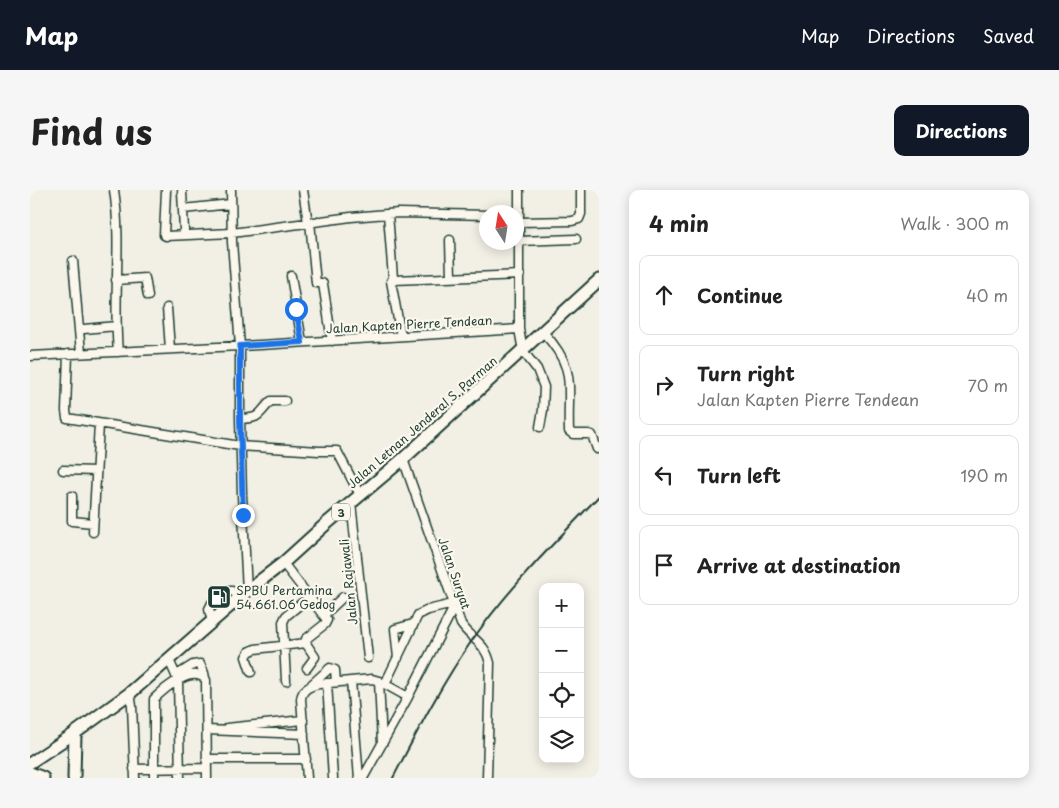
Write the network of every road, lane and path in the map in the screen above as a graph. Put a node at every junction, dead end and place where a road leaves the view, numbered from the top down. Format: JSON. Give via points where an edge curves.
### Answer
{"nodes":[{"id":1,"x":114,"y":190,"type":"edge"},
{"id":2,"x":166,"y":190,"type":"edge"},
{"id":3,"x":231,"y":190,"type":"edge"},
{"id":4,"x":303,"y":190,"type":"edge"},
{"id":5,"x":519,"y":190,"type":"edge"},
{"id":6,"x":581,"y":190,"type":"edge"},
{"id":7,"x":182,"y":192,"type":"dead end"},
{"id":8,"x":231,"y":204,"type":"junction"},
{"id":9,"x":518,"y":205,"type":"edge"},
{"id":10,"x":183,"y":209,"type":"junction"},
{"id":11,"x":388,"y":214,"type":"junction"},
{"id":12,"x":479,"y":215,"type":"edge"},
{"id":13,"x":524,"y":218,"type":"edge"},
{"id":14,"x":309,"y":223,"type":"junction"},
{"id":15,"x":184,"y":230,"type":"dead end"},
{"id":16,"x":232,"y":233,"type":"junction"},
{"id":17,"x":576,"y":239,"type":"dead end"},
{"id":18,"x":450,"y":240,"type":"dead end"},
{"id":19,"x":524,"y":240,"type":"edge"},
{"id":20,"x":519,"y":250,"type":"edge"},
{"id":21,"x":73,"y":261,"type":"dead end"},
{"id":22,"x":520,"y":275,"type":"junction"},
{"id":23,"x":291,"y":276,"type":"dead end"},
{"id":24,"x":451,"y":277,"type":"junction"},
{"id":25,"x":393,"y":278,"type":"junction"},
{"id":26,"x":116,"y":280,"type":"junction"},
{"id":27,"x":599,"y":280,"type":"edge"},
{"id":28,"x":148,"y":296,"type":"dead end"},
{"id":29,"x":167,"y":308,"type":"dead end"},
{"id":30,"x":116,"y":326,"type":"junction"},
{"id":31,"x":84,"y":329,"type":"dead end"},
{"id":32,"x":519,"y":329,"type":"junction"},
{"id":33,"x":543,"y":332,"type":"junction"},
{"id":34,"x":401,"y":336,"type":"junction"},
{"id":35,"x":332,"y":341,"type":"junction"},
{"id":36,"x":302,"y":342,"type":"junction"},
{"id":37,"x":240,"y":346,"type":"junction"},
{"id":38,"x":170,"y":349,"type":"junction"},
{"id":39,"x":523,"y":351,"type":"junction"},
{"id":40,"x":118,"y":352,"type":"junction"},
{"id":41,"x":81,"y":353,"type":"junction"},
{"id":42,"x":68,"y":354,"type":"junction"},
{"id":43,"x":30,"y":356,"type":"edge"},
{"id":44,"x":285,"y":400,"type":"dead end"},
{"id":45,"x":240,"y":419,"type":"junction"},
{"id":46,"x":99,"y":424,"type":"junction"},
{"id":47,"x":540,"y":427,"type":"dead end"},
{"id":48,"x":240,"y":446,"type":"junction"},
{"id":49,"x":597,"y":449,"type":"dead end"},
{"id":50,"x":403,"y":459,"type":"junction"},
{"id":51,"x":63,"y":470,"type":"dead end"},
{"id":52,"x":96,"y":471,"type":"junction"},
{"id":53,"x":72,"y":496,"type":"dead end"},
{"id":54,"x":355,"y":499,"type":"junction"},
{"id":55,"x":93,"y":523,"type":"junction"},
{"id":56,"x":93,"y":532,"type":"dead end"},
{"id":57,"x":283,"y":563,"type":"junction"},
{"id":58,"x":226,"y":591,"type":"dead end"},
{"id":59,"x":244,"y":594,"type":"junction"},
{"id":60,"x":343,"y":597,"type":"dead end"},
{"id":61,"x":308,"y":598,"type":"junction"},
{"id":62,"x":212,"y":603,"type":"dead end"},
{"id":63,"x":454,"y":605,"type":"junction"},
{"id":64,"x":324,"y":615,"type":"junction"},
{"id":65,"x":212,"y":622,"type":"junction"},
{"id":66,"x":413,"y":624,"type":"junction"},
{"id":67,"x":306,"y":643,"type":"junction"},
{"id":68,"x":284,"y":646,"type":"junction"},
{"id":69,"x":368,"y":658,"type":"dead end"},
{"id":70,"x":398,"y":658,"type":"junction"},
{"id":71,"x":170,"y":661,"type":"junction"},
{"id":72,"x":307,"y":668,"type":"dead end"},
{"id":73,"x":251,"y":672,"type":"dead end"},
{"id":74,"x":177,"y":675,"type":"junction"},
{"id":75,"x":205,"y":678,"type":"junction"},
{"id":76,"x":286,"y":681,"type":"dead end"},
{"id":77,"x":351,"y":681,"type":"junction"},
{"id":78,"x":336,"y":682,"type":"junction"},
{"id":79,"x":382,"y":682,"type":"junction"},
{"id":80,"x":327,"y":683,"type":"junction"},
{"id":81,"x":310,"y":686,"type":"junction"},
{"id":82,"x":130,"y":694,"type":"junction"},
{"id":83,"x":408,"y":696,"type":"junction"},
{"id":84,"x":303,"y":720,"type":"junction"},
{"id":85,"x":207,"y":730,"type":"junction"},
{"id":86,"x":223,"y":730,"type":"junction"},
{"id":87,"x":75,"y":734,"type":"junction"},
{"id":88,"x":304,"y":734,"type":"junction"},
{"id":89,"x":382,"y":744,"type":"junction"},
{"id":90,"x":207,"y":759,"type":"junction"},
{"id":91,"x":306,"y":759,"type":"junction"},
{"id":92,"x":30,"y":763,"type":"edge"},
{"id":93,"x":206,"y":768,"type":"junction"},
{"id":94,"x":134,"y":769,"type":"junction"},
{"id":95,"x":154,"y":769,"type":"junction"},
{"id":96,"x":180,"y":769,"type":"junction"},
{"id":97,"x":30,"y":773,"type":"edge"},
{"id":98,"x":43,"y":778,"type":"edge"},
{"id":99,"x":74,"y":778,"type":"edge"},
{"id":100,"x":135,"y":778,"type":"edge"},
{"id":101,"x":154,"y":778,"type":"edge"},
{"id":102,"x":180,"y":778,"type":"edge"},
{"id":103,"x":207,"y":778,"type":"edge"},
{"id":104,"x":307,"y":778,"type":"edge"},
{"id":105,"x":333,"y":778,"type":"edge"},
{"id":106,"x":359,"y":778,"type":"edge"},
{"id":107,"x":363,"y":778,"type":"edge"},
{"id":108,"x":487,"y":778,"type":"edge"}],
"edges":[{"from":1,"to":26,"type":"street"},
{"from":2,"to":16,"type":"street","via":[[164,235]]},
{"from":3,"to":8,"type":"street"},
{"from":4,"to":14,"type":"street"},
{"from":5,"to":9,"type":"street"},
{"from":6,"to":13,"type":"street","via":[[579,218],[572,221]]},
{"from":7,"to":10,"type":"street"},
{"from":8,"to":10,"type":"street"},
{"from":8,"to":16,"type":"street"},
{"from":10,"to":15,"type":"street"},
{"from":11,"to":12,"type":"street"},
{"from":11,"to":14,"type":"street"},
{"from":11,"to":25,"type":"street"},
{"from":14,"to":16,"type":"street"},
{"from":14,"to":35,"type":"street","via":[[316,283],[323,284]]},
{"from":16,"to":37,"type":"street"},
{"from":17,"to":19,"type":"street"},
{"from":18,"to":24,"type":"street"},
{"from":20,"to":22,"type":"street"},
{"from":21,"to":41,"type":"street"},
{"from":22,"to":24,"type":"street"},
{"from":22,"to":32,"type":"street"},
{"from":23,"to":36,"type":"street"},
{"from":24,"to":25,"type":"street"},
{"from":25,"to":34,"type":"street","via":[[391,282]]},
{"from":26,"to":28,"type":"street","via":[[145,278]]},
{"from":26,"to":30,"type":"street"},
{"from":27,"to":33,"type":"highway","name":"Jalan Letnan Jenderal S. Parman","number":"3"},
{"from":29,"to":38,"type":"street"},
{"from":30,"to":31,"type":"street"},
{"from":30,"to":40,"type":"street"},
{"from":32,"to":34,"type":"street","name":"Jalan Kapten Pierre Tendean"},
{"from":32,"to":39,"type":"street"},
{"from":33,"to":39,"type":"highway","name":"Jalan Letnan Jenderal S. Parman","number":"3"},
{"from":33,"to":49,"type":"street","via":[[567,366],[569,431],[592,435]]},
{"from":34,"to":35,"type":"street","name":"Jalan Kapten Pierre Tendean"},
{"from":35,"to":36,"type":"street","name":"Jalan Kapten Pierre Tendean"},
{"from":36,"to":37,"type":"street","name":"Jalan Kapten Pierre Tendean"},
{"from":37,"to":38,"type":"street","name":"Jalan Kapten Pierre Tendean"},
{"from":37,"to":45,"type":"street"},
{"from":38,"to":40,"type":"street","name":"Jalan Kapten Pierre Tendean"},
{"from":39,"to":47,"type":"street","via":[[537,369],[544,387]]},
{"from":39,"to":50,"type":"highway","name":"Jalan Letnan Jenderal S. Parman","number":"3"},
{"from":40,"to":41,"type":"street","name":"Jalan Kapten Pierre Tendean"},
{"from":41,"to":42,"type":"street","name":"Jalan Kapten Pierre Tendean"},
{"from":42,"to":43,"type":"street","name":"Jalan Kapten Pierre Tendean"},
{"from":42,"to":46,"type":"street","via":[[66,416]]},
{"from":44,"to":45,"type":"street","via":[[271,401],[254,418]]},
{"from":45,"to":48,"type":"street"},
{"from":46,"to":48,"type":"street"},
{"from":46,"to":52,"type":"street"},
{"from":48,"to":54,"type":"street","name":"Jalan Rajawali","via":[[338,452]]},
{"from":48,"to":59,"type":"street"},
{"from":50,"to":54,"type":"highway","name":"Jalan Letnan Jenderal S. Parman","number":"3"},
{"from":50,"to":63,"type":"street","name":"Jalan Suryat"},
{"from":51,"to":52,"type":"street"},
{"from":52,"to":55,"type":"street"},
{"from":53,"to":55,"type":"street","via":[[72,522]]},
{"from":54,"to":57,"type":"highway","name":"Jalan Letnan Jenderal S. Parman","number":"3"},
{"from":54,"to":69,"type":"street","name":"Jalan Rajawali"},
{"from":55,"to":56,"type":"street"},
{"from":57,"to":59,"type":"highway","name":"Jalan Letnan Jenderal S. Parman","number":"3"},
{"from":57,"to":61,"type":"street"},
{"from":58,"to":59,"type":"street"},
{"from":59,"to":65,"type":"highway","name":"Jalan Letnan Jenderal S. Parman","number":"3"},
{"from":60,"to":64,"type":"street"},
{"from":61,"to":64,"type":"street"},
{"from":61,"to":68,"type":"street","via":[[286,616],[283,622]]},
{"from":62,"to":65,"type":"street","via":[[209,609]]},
{"from":63,"to":66,"type":"street","via":[[422,612]]},
{"from":63,"to":83,"type":"street"},
{"from":63,"to":108,"type":"street","name":"Jalan Suryat","via":[[461,624],[484,647],[490,663]]},
{"from":64,"to":67,"type":"street","via":[[325,624],[306,639]]},
{"from":65,"to":71,"type":"highway","name":"Jalan Letnan Jenderal S. Parman","number":"3"},
{"from":66,"to":70,"type":"street"},
{"from":66,"to":70,"type":"street","via":[[395,629]]},
{"from":67,"to":68,"type":"street"},
{"from":67,"to":72,"type":"street","via":[[316,657]]},
{"from":68,"to":73,"type":"street","via":[[249,652],[246,657]]},
{"from":68,"to":76,"type":"street"},
{"from":70,"to":79,"type":"street"},
{"from":71,"to":74,"type":"street"},
{"from":71,"to":82,"type":"highway","name":"Jalan Letnan Jenderal S. Parman","number":"3"},
{"from":74,"to":75,"type":"street"},
{"from":74,"to":75,"type":"street","via":[[200,664]]},
{"from":74,"to":95,"type":"street","via":[[153,702]]},
{"from":74,"to":96,"type":"street"},
{"from":75,"to":85,"type":"street"},
{"from":77,"to":78,"type":"street"},
{"from":77,"to":79,"type":"street","via":[[372,679]]},
{"from":77,"to":106,"type":"street"},
{"from":78,"to":80,"type":"street"},
{"from":78,"to":81,"type":"street","via":[[335,670],[330,668]]},
{"from":79,"to":83,"type":"street"},
{"from":79,"to":89,"type":"street"},
{"from":80,"to":81,"type":"street"},
{"from":80,"to":105,"type":"street"},
{"from":81,"to":84,"type":"street","via":[[302,695]]},
{"from":82,"to":87,"type":"highway","name":"Jalan Letnan Jenderal S. Parman","number":"3"},
{"from":82,"to":94,"type":"street"},
{"from":83,"to":89,"type":"street"},
{"from":84,"to":86,"type":"street"},
{"from":84,"to":88,"type":"street"},
{"from":85,"to":86,"type":"street"},
{"from":85,"to":90,"type":"street"},
{"from":86,"to":88,"type":"street"},
{"from":87,"to":92,"type":"main road"},
{"from":87,"to":99,"type":"highway"},
{"from":88,"to":91,"type":"street"},
{"from":89,"to":107,"type":"street"},
{"from":90,"to":91,"type":"street"},
{"from":90,"to":93,"type":"street"},
{"from":91,"to":104,"type":"street"},
{"from":93,"to":96,"type":"street"},
{"from":93,"to":103,"type":"street"},
{"from":94,"to":95,"type":"street"},
{"from":94,"to":100,"type":"street"},
{"from":95,"to":96,"type":"street"},
{"from":95,"to":101,"type":"street"},
{"from":96,"to":102,"type":"street"},
{"from":97,"to":98,"type":"highway"}]}
